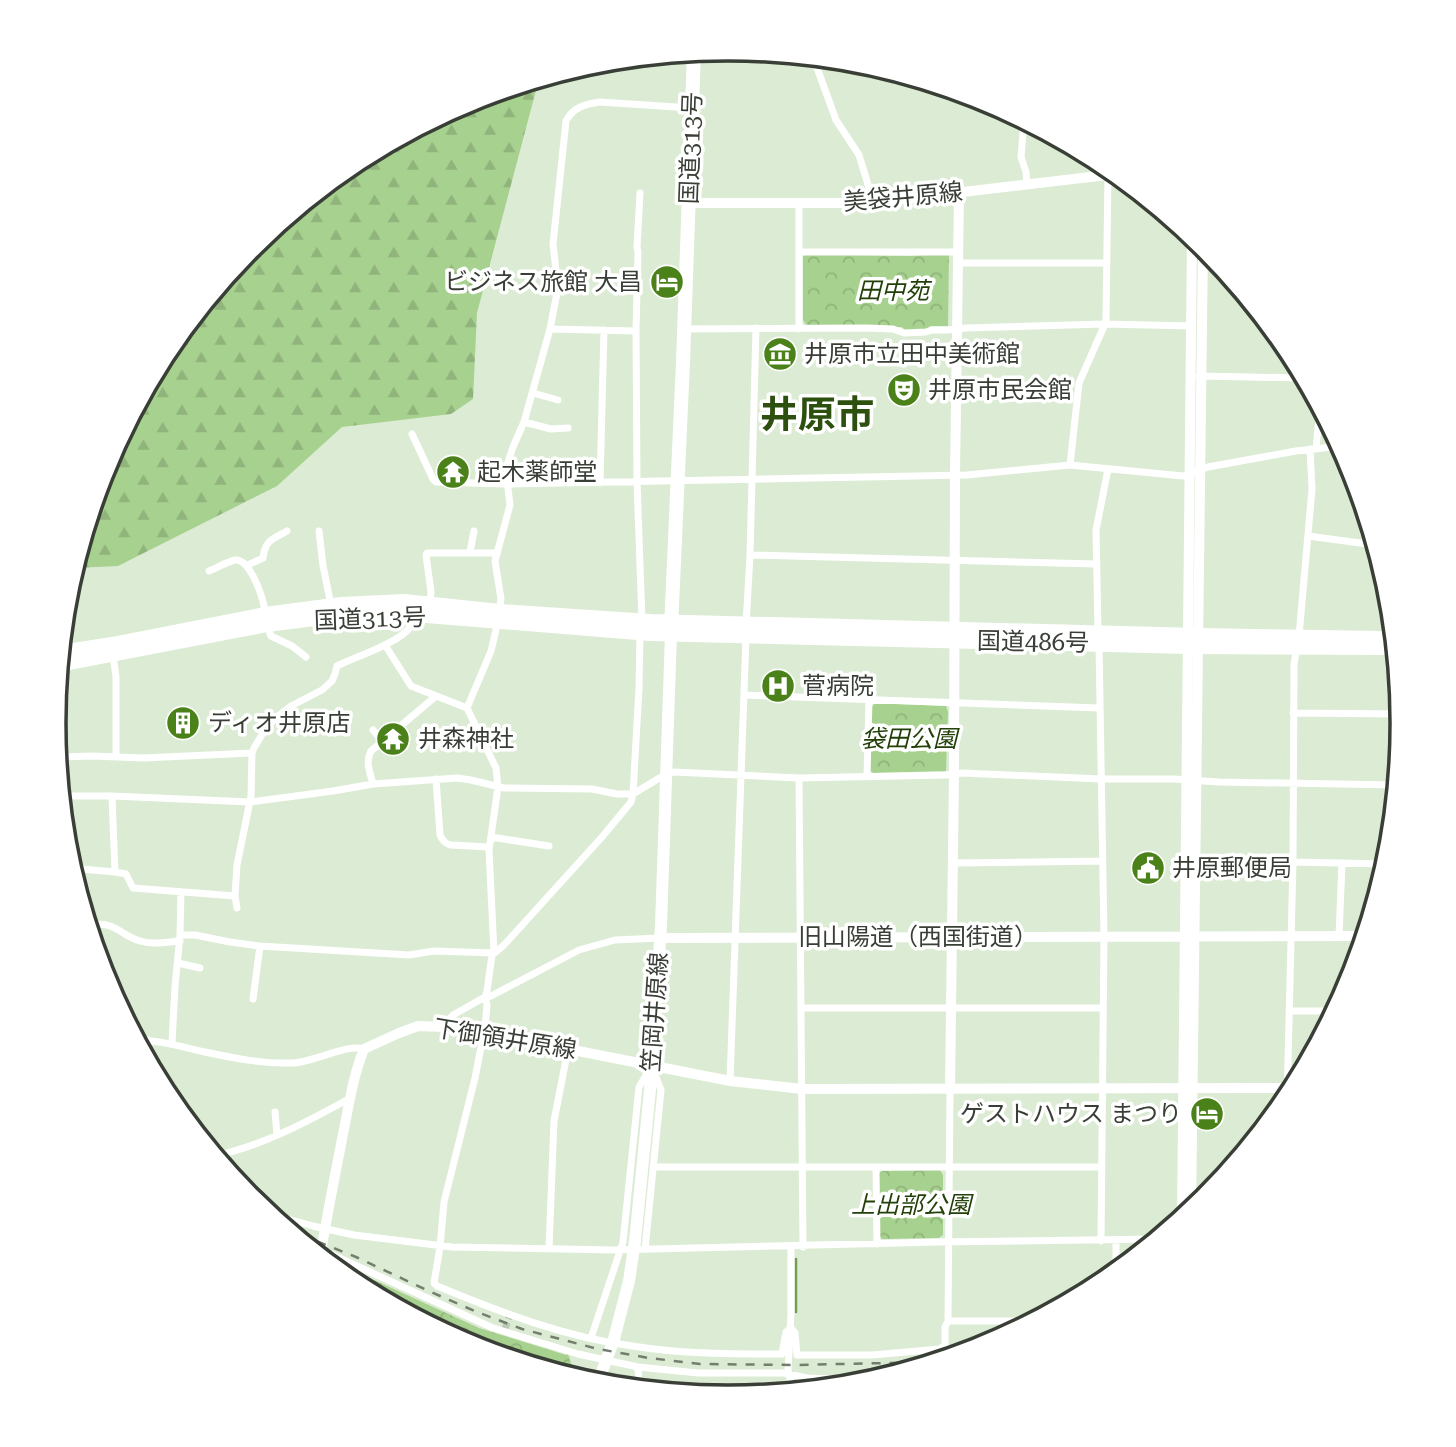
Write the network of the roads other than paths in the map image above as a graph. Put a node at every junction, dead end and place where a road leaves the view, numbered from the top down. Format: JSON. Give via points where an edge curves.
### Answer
{"nodes":[{"id":1,"x":694,"y":63,"type":"edge"},
{"id":2,"x":817,"y":67,"type":"edge"},
{"id":3,"x":692,"y":108,"type":"junction"},
{"id":4,"x":1023,"y":131,"type":"edge"},
{"id":5,"x":1099,"y":175,"type":"edge"},
{"id":6,"x":1027,"y":184,"type":"junction"},
{"id":7,"x":1111,"y":184,"type":"edge"},
{"id":8,"x":640,"y":193,"type":"dead end"},
{"id":9,"x":960,"y":194,"type":"junction"},
{"id":10,"x":689,"y":203,"type":"junction"},
{"id":11,"x":799,"y":203,"type":"junction"},
{"id":12,"x":869,"y":203,"type":"junction"},
{"id":13,"x":1192,"y":251,"type":"edge"},
{"id":14,"x":799,"y":252,"type":"junction"},
{"id":15,"x":958,"y":258,"type":"junction"},
{"id":16,"x":1202,"y":262,"type":"edge"},
{"id":17,"x":1106,"y":263,"type":"junction"},
{"id":18,"x":1105,"y":324,"type":"junction"},
{"id":19,"x":1192,"y":326,"type":"junction"},
{"id":20,"x":684,"y":328,"type":"junction"},
{"id":21,"x":756,"y":328,"type":"junction"},
{"id":22,"x":550,"y":329,"type":"junction"},
{"id":23,"x":799,"y":329,"type":"junction"},
{"id":24,"x":957,"y":329,"type":"junction"},
{"id":25,"x":604,"y":330,"type":"junction"},
{"id":26,"x":636,"y":331,"type":"junction"},
{"id":27,"x":1197,"y":376,"type":"junction"},
{"id":28,"x":1293,"y":378,"type":"edge"},
{"id":29,"x":533,"y":393,"type":"junction"},
{"id":30,"x":558,"y":400,"type":"dead end"},
{"id":31,"x":524,"y":422,"type":"junction"},
{"id":32,"x":1318,"y":422,"type":"edge"},
{"id":33,"x":568,"y":428,"type":"dead end"},
{"id":34,"x":412,"y":434,"type":"dead end"},
{"id":35,"x":1329,"y":447,"type":"edge"},
{"id":36,"x":1313,"y":449,"type":"junction"},
{"id":37,"x":1070,"y":465,"type":"junction"},
{"id":38,"x":1108,"y":469,"type":"junction"},
{"id":39,"x":1196,"y":471,"type":"junction"},
{"id":40,"x":955,"y":475,"type":"junction"},
{"id":41,"x":752,"y":479,"type":"junction"},
{"id":42,"x":678,"y":481,"type":"junction"},
{"id":43,"x":637,"y":482,"type":"junction"},
{"id":44,"x":600,"y":483,"type":"junction"},
{"id":45,"x":508,"y":484,"type":"junction"},
{"id":46,"x":287,"y":531,"type":"dead end"},
{"id":47,"x":319,"y":531,"type":"dead end"},
{"id":48,"x":474,"y":531,"type":"dead end"},
{"id":49,"x":1308,"y":536,"type":"junction"},
{"id":50,"x":1365,"y":544,"type":"edge"},
{"id":51,"x":470,"y":552,"type":"junction"},
{"id":52,"x":496,"y":553,"type":"junction"},
{"id":53,"x":750,"y":555,"type":"junction"},
{"id":54,"x":954,"y":560,"type":"junction"},
{"id":55,"x":1097,"y":564,"type":"junction"},
{"id":56,"x":248,"y":567,"type":"junction"},
{"id":57,"x":209,"y":571,"type":"dead end"},
{"id":58,"x":430,"y":603,"type":"junction"},
{"id":59,"x":331,"y":606,"type":"junction"},
{"id":60,"x":414,"y":615,"type":"junction"},
{"id":61,"x":499,"y":616,"type":"junction"},
{"id":62,"x":266,"y":620,"type":"junction"},
{"id":63,"x":641,"y":626,"type":"junction"},
{"id":64,"x":671,"y":627,"type":"junction"},
{"id":65,"x":746,"y":629,"type":"junction"},
{"id":66,"x":954,"y":635,"type":"junction"},
{"id":67,"x":1098,"y":638,"type":"junction"},
{"id":68,"x":1193,"y":641,"type":"junction"},
{"id":69,"x":1298,"y":642,"type":"junction"},
{"id":70,"x":385,"y":645,"type":"junction"},
{"id":71,"x":1386,"y":646,"type":"edge"},
{"id":72,"x":113,"y":649,"type":"junction"},
{"id":73,"x":70,"y":652,"type":"edge"},
{"id":74,"x":306,"y":657,"type":"dead end"},
{"id":75,"x":69,"y":662,"type":"edge"},
{"id":76,"x":436,"y":695,"type":"junction"},
{"id":77,"x":744,"y":695,"type":"junction"},
{"id":78,"x":869,"y":700,"type":"junction"},
{"id":79,"x":955,"y":703,"type":"junction"},
{"id":80,"x":467,"y":708,"type":"junction"},
{"id":81,"x":1099,"y":708,"type":"junction"},
{"id":82,"x":1293,"y":713,"type":"junction"},
{"id":83,"x":1390,"y":714,"type":"edge"},
{"id":84,"x":373,"y":730,"type":"dead end"},
{"id":85,"x":382,"y":741,"type":"junction"},
{"id":86,"x":252,"y":752,"type":"junction"},
{"id":87,"x":67,"y":757,"type":"edge"},
{"id":88,"x":116,"y":757,"type":"junction"},
{"id":89,"x":666,"y":774,"type":"junction"},
{"id":90,"x":954,"y":774,"type":"junction"},
{"id":91,"x":740,"y":776,"type":"junction"},
{"id":92,"x":867,"y":777,"type":"junction"},
{"id":93,"x":799,"y":778,"type":"junction"},
{"id":94,"x":436,"y":779,"type":"junction"},
{"id":95,"x":1101,"y":779,"type":"junction"},
{"id":96,"x":1191,"y":780,"type":"junction"},
{"id":97,"x":373,"y":784,"type":"junction"},
{"id":98,"x":1293,"y":784,"type":"junction"},
{"id":99,"x":1387,"y":785,"type":"edge"},
{"id":100,"x":498,"y":787,"type":"junction"},
{"id":101,"x":633,"y":794,"type":"junction"},
{"id":102,"x":70,"y":796,"type":"edge"},
{"id":103,"x":112,"y":796,"type":"junction"},
{"id":104,"x":250,"y":802,"type":"junction"},
{"id":105,"x":491,"y":837,"type":"junction"},
{"id":106,"x":550,"y":846,"type":"dead end"},
{"id":107,"x":489,"y":847,"type":"junction"},
{"id":108,"x":1102,"y":862,"type":"junction"},
{"id":109,"x":1293,"y":862,"type":"junction"},
{"id":110,"x":953,"y":863,"type":"junction"},
{"id":111,"x":1342,"y":863,"type":"junction"},
{"id":112,"x":1375,"y":864,"type":"edge"},
{"id":113,"x":82,"y":869,"type":"edge"},
{"id":114,"x":115,"y":872,"type":"junction"},
{"id":115,"x":181,"y":892,"type":"junction"},
{"id":116,"x":236,"y":896,"type":"junction"},
{"id":117,"x":237,"y":908,"type":"dead end"},
{"id":118,"x":97,"y":924,"type":"edge"},
{"id":119,"x":1104,"y":936,"type":"junction"},
{"id":120,"x":1290,"y":936,"type":"junction"},
{"id":121,"x":1339,"y":936,"type":"junction"},
{"id":122,"x":1355,"y":936,"type":"edge"},
{"id":123,"x":660,"y":937,"type":"junction"},
{"id":124,"x":952,"y":937,"type":"junction"},
{"id":125,"x":1190,"y":937,"type":"junction"},
{"id":126,"x":180,"y":938,"type":"junction"},
{"id":127,"x":736,"y":938,"type":"junction"},
{"id":128,"x":800,"y":938,"type":"junction"},
{"id":129,"x":260,"y":946,"type":"junction"},
{"id":130,"x":494,"y":953,"type":"junction"},
{"id":131,"x":177,"y":963,"type":"junction"},
{"id":132,"x":200,"y":968,"type":"dead end"},
{"id":133,"x":485,"y":997,"type":"junction"},
{"id":134,"x":253,"y":999,"type":"dead end"},
{"id":135,"x":951,"y":1007,"type":"junction"},
{"id":136,"x":801,"y":1008,"type":"junction"},
{"id":137,"x":1102,"y":1008,"type":"junction"},
{"id":138,"x":1290,"y":1011,"type":"junction"},
{"id":139,"x":1324,"y":1011,"type":"edge"},
{"id":140,"x":443,"y":1027,"type":"junction"},
{"id":141,"x":484,"y":1034,"type":"junction"},
{"id":142,"x":148,"y":1041,"type":"edge"},
{"id":143,"x":172,"y":1044,"type":"junction"},
{"id":144,"x":364,"y":1049,"type":"junction"},
{"id":145,"x":568,"y":1049,"type":"junction"},
{"id":146,"x":652,"y":1065,"type":"junction"},
{"id":147,"x":1291,"y":1073,"type":"edge"},
{"id":148,"x":730,"y":1081,"type":"junction"},
{"id":149,"x":1103,"y":1088,"type":"junction"},
{"id":150,"x":1281,"y":1088,"type":"edge"},
{"id":151,"x":802,"y":1089,"type":"junction"},
{"id":152,"x":950,"y":1089,"type":"junction"},
{"id":153,"x":1188,"y":1089,"type":"junction"},
{"id":154,"x":350,"y":1100,"type":"junction"},
{"id":155,"x":275,"y":1112,"type":"dead end"},
{"id":156,"x":277,"y":1136,"type":"junction"},
{"id":157,"x":225,"y":1154,"type":"edge"},
{"id":158,"x":949,"y":1166,"type":"junction"},
{"id":159,"x":653,"y":1167,"type":"junction"},
{"id":160,"x":803,"y":1167,"type":"junction"},
{"id":161,"x":876,"y":1167,"type":"junction"},
{"id":162,"x":1101,"y":1167,"type":"junction"},
{"id":163,"x":1191,"y":1197,"type":"edge"},
{"id":164,"x":1183,"y":1204,"type":"edge"},
{"id":165,"x":289,"y":1219,"type":"edge"},
{"id":166,"x":324,"y":1229,"type":"junction"},
{"id":167,"x":1143,"y":1239,"type":"edge"},
{"id":168,"x":1116,"y":1240,"type":"junction"},
{"id":169,"x":1101,"y":1241,"type":"junction"},
{"id":170,"x":948,"y":1242,"type":"junction"},
{"id":171,"x":877,"y":1244,"type":"junction"},
{"id":172,"x":640,"y":1245,"type":"junction"},
{"id":173,"x":321,"y":1246,"type":"edge"},
{"id":174,"x":440,"y":1247,"type":"junction"},
{"id":175,"x":791,"y":1247,"type":"junction"},
{"id":176,"x":803,"y":1247,"type":"junction"},
{"id":177,"x":549,"y":1248,"type":"junction"},
{"id":178,"x":621,"y":1250,"type":"junction"},
{"id":179,"x":334,"y":1256,"type":"edge"},
{"id":180,"x":1116,"y":1260,"type":"edge"},
{"id":181,"x":948,"y":1321,"type":"junction"},
{"id":182,"x":1012,"y":1321,"type":"edge"},
{"id":183,"x":790,"y":1328,"type":"junction"},
{"id":184,"x":591,"y":1338,"type":"junction"},
{"id":185,"x":638,"y":1367,"type":"junction"},
{"id":186,"x":601,"y":1373,"type":"edge"},
{"id":187,"x":789,"y":1374,"type":"junction"},
{"id":188,"x":638,"y":1379,"type":"edge"},
{"id":189,"x":823,"y":1379,"type":"edge"},
{"id":190,"x":791,"y":1382,"type":"edge"}],
"edges":[{"from":1,"to":3,"type":"highway","name":"国道313号"},
{"from":2,"to":12,"type":"street","via":[[836,120],[859,155]]},
{"from":3,"to":10,"type":"highway","name":"国道313号"},
{"from":3,"to":22,"type":"street","via":[[600,103],[569,114],[553,244],[558,288]]},
{"from":4,"to":6,"type":"street","via":[[1021,157]]},
{"from":5,"to":6,"type":"street","name":"美袋井原線"},
{"from":6,"to":9,"type":"street","name":"美袋井原線"},
{"from":7,"to":17,"type":"street"},
{"from":8,"to":26,"type":"street"},
{"from":9,"to":12,"type":"street","name":"美袋井原線"},
{"from":9,"to":15,"type":"street"},
{"from":10,"to":11,"type":"street","name":"美袋井原線"},
{"from":10,"to":20,"type":"highway","name":"国道313号"},
{"from":11,"to":12,"type":"street","name":"美袋井原線"},
{"from":11,"to":14,"type":"street"},
{"from":13,"to":19,"type":"street"},
{"from":14,"to":15,"type":"street"},
{"from":14,"to":23,"type":"street"},
{"from":15,"to":17,"type":"street"},
{"from":15,"to":24,"type":"street"},
{"from":16,"to":27,"type":"street"},
{"from":17,"to":18,"type":"street"},
{"from":18,"to":19,"type":"street"},
{"from":18,"to":24,"type":"street"},
{"from":18,"to":37,"type":"street","via":[[1079,383]]},
{"from":19,"to":27,"type":"street"},
{"from":20,"to":21,"type":"street"},
{"from":20,"to":42,"type":"highway","name":"国道313号"},
{"from":21,"to":23,"type":"street"},
{"from":21,"to":41,"type":"street"},
{"from":22,"to":25,"type":"street"},
{"from":22,"to":29,"type":"street"},
{"from":23,"to":24,"type":"street","via":[[893,329],[905,333]]},
{"from":24,"to":40,"type":"street"},
{"from":25,"to":26,"type":"street"},
{"from":25,"to":44,"type":"street"},
{"from":26,"to":43,"type":"street"},
{"from":27,"to":28,"type":"street"},
{"from":27,"to":39,"type":"street"},
{"from":29,"to":30,"type":"street"},
{"from":29,"to":31,"type":"street"},
{"from":31,"to":33,"type":"street"},
{"from":31,"to":45,"type":"street","via":[[508,462]]},
{"from":32,"to":36,"type":"street"},
{"from":34,"to":45,"type":"street","via":[[436,482]]},
{"from":35,"to":36,"type":"street"},
{"from":36,"to":39,"type":"street"},
{"from":36,"to":49,"type":"street"},
{"from":37,"to":38,"type":"street"},
{"from":37,"to":40,"type":"street"},
{"from":38,"to":39,"type":"street","via":[[1179,475]]},
{"from":38,"to":55,"type":"street","via":[[1097,523]]},
{"from":39,"to":68,"type":"street"},
{"from":40,"to":41,"type":"street"},
{"from":40,"to":54,"type":"street"},
{"from":41,"to":42,"type":"street"},
{"from":41,"to":53,"type":"street"},
{"from":42,"to":43,"type":"street"},
{"from":42,"to":64,"type":"highway","name":"国道313号"},
{"from":43,"to":44,"type":"street"},
{"from":43,"to":63,"type":"street"},
{"from":44,"to":45,"type":"street"},
{"from":45,"to":52,"type":"street","via":[[510,505]]},
{"from":46,"to":56,"type":"street","via":[[270,541],[263,558]]},
{"from":47,"to":59,"type":"street"},
{"from":48,"to":51,"type":"street"},
{"from":49,"to":50,"type":"street"},
{"from":49,"to":69,"type":"street"},
{"from":51,"to":52,"type":"street"},
{"from":51,"to":58,"type":"street","via":[[427,553]]},
{"from":52,"to":61,"type":"street"},
{"from":53,"to":54,"type":"street"},
{"from":53,"to":65,"type":"street"},
{"from":54,"to":55,"type":"street"},
{"from":54,"to":66,"type":"street"},
{"from":55,"to":67,"type":"street"},
{"from":56,"to":57,"type":"street","via":[[236,560]]},
{"from":56,"to":62,"type":"street"},
{"from":58,"to":59,"type":"highway","name":"国道313号"},
{"from":58,"to":61,"type":"highway","name":"国道313号"},
{"from":59,"to":62,"type":"highway","name":"国道313号"},
{"from":60,"to":61,"type":"highway","name":"国道313号"},
{"from":60,"to":62,"type":"highway","name":"国道313号"},
{"from":60,"to":70,"type":"street","via":[[410,628]]},
{"from":61,"to":63,"type":"highway","name":"国道313号"},
{"from":61,"to":80,"type":"street","via":[[491,651]]},
{"from":62,"to":72,"type":"highway","name":"国道313号"},
{"from":62,"to":74,"type":"street","via":[[271,636]]},
{"from":63,"to":64,"type":"highway","name":"国道313号"},
{"from":63,"to":101,"type":"street"},
{"from":64,"to":65,"type":"highway","name":"国道486号"},
{"from":64,"to":89,"type":"main road","name":"笠岡井原線"},
{"from":65,"to":66,"type":"highway","name":"国道486号"},
{"from":65,"to":77,"type":"street"},
{"from":66,"to":67,"type":"highway","name":"国道486号"},
{"from":66,"to":79,"type":"street"},
{"from":67,"to":68,"type":"highway","name":"国道486号"},
{"from":67,"to":81,"type":"street"},
{"from":68,"to":69,"type":"highway","name":"国道486号"},
{"from":68,"to":96,"type":"street"},
{"from":69,"to":71,"type":"highway","name":"国道486号"},
{"from":69,"to":82,"type":"street"},
{"from":70,"to":76,"type":"street","via":[[411,686]]},
{"from":70,"to":86,"type":"street","via":[[337,666],[332,681],[278,716]]},
{"from":72,"to":73,"type":"highway","name":"国道313号"},
{"from":72,"to":75,"type":"highway","name":"国道313号"},
{"from":72,"to":88,"type":"street"},
{"from":76,"to":80,"type":"street"},
{"from":76,"to":85,"type":"street"},
{"from":77,"to":78,"type":"street"},
{"from":77,"to":91,"type":"street"},
{"from":78,"to":79,"type":"street"},
{"from":78,"to":92,"type":"street"},
{"from":79,"to":81,"type":"street"},
{"from":79,"to":90,"type":"street"},
{"from":80,"to":100,"type":"street","via":[[496,768]]},
{"from":81,"to":95,"type":"street"},
{"from":82,"to":83,"type":"street"},
{"from":82,"to":98,"type":"street"},
{"from":84,"to":85,"type":"street"},
{"from":85,"to":97,"type":"street","via":[[368,757]]},
{"from":86,"to":88,"type":"street"},
{"from":86,"to":104,"type":"street"},
{"from":87,"to":88,"type":"street"},
{"from":89,"to":91,"type":"street"},
{"from":89,"to":101,"type":"street"},
{"from":89,"to":123,"type":"main road","name":"笠岡井原線"},
{"from":90,"to":92,"type":"street"},
{"from":90,"to":95,"type":"street"},
{"from":90,"to":110,"type":"street"},
{"from":91,"to":93,"type":"street"},
{"from":91,"to":127,"type":"street"},
{"from":92,"to":93,"type":"street"},
{"from":93,"to":128,"type":"street"},
{"from":94,"to":97,"type":"street"},
{"from":94,"to":100,"type":"street"},
{"from":94,"to":107,"type":"street","via":[[443,840],[452,845]]},
{"from":95,"to":96,"type":"street"},
{"from":95,"to":108,"type":"street"},
{"from":96,"to":98,"type":"street"},
{"from":96,"to":125,"type":"street"},
{"from":97,"to":104,"type":"street"},
{"from":98,"to":99,"type":"street"},
{"from":98,"to":109,"type":"street"},
{"from":100,"to":101,"type":"street"},
{"from":100,"to":105,"type":"street"},
{"from":101,"to":130,"type":"street","via":[[602,837]]},
{"from":102,"to":103,"type":"street"},
{"from":103,"to":104,"type":"street"},
{"from":103,"to":114,"type":"street"},
{"from":104,"to":116,"type":"street","via":[[237,865]]},
{"from":105,"to":106,"type":"street"},
{"from":105,"to":107,"type":"street"},
{"from":107,"to":130,"type":"street"},
{"from":108,"to":110,"type":"street"},
{"from":108,"to":119,"type":"street"},
{"from":109,"to":111,"type":"street"},
{"from":109,"to":120,"type":"street"},
{"from":110,"to":124,"type":"street"},
{"from":111,"to":112,"type":"street"},
{"from":111,"to":121,"type":"street"},
{"from":113,"to":114,"type":"street"},
{"from":114,"to":115,"type":"street","via":[[126,873],[132,888]]},
{"from":115,"to":116,"type":"street"},
{"from":115,"to":126,"type":"street"},
{"from":116,"to":117,"type":"street"},
{"from":118,"to":126,"type":"street","via":[[152,943]]},
{"from":119,"to":124,"type":"street","name":"旧山陽道（西国街道）"},
{"from":119,"to":125,"type":"street","name":"旧山陽道（西国街道）"},
{"from":119,"to":137,"type":"street"},
{"from":120,"to":121,"type":"street","name":"旧山陽道（西国街道）"},
{"from":120,"to":125,"type":"street","name":"旧山陽道（西国街道）"},
{"from":120,"to":138,"type":"street"},
{"from":121,"to":122,"type":"street","name":"旧山陽道（西国街道）"},
{"from":123,"to":127,"type":"street","name":"旧山陽道（西国街道）"},
{"from":123,"to":133,"type":"street","name":"旧山陽道（西国街道）","via":[[615,940],[579,950]]},
{"from":123,"to":146,"type":"main road","name":"笠岡井原線"},
{"from":124,"to":128,"type":"street","name":"旧山陽道（西国街道）"},
{"from":124,"to":135,"type":"street"},
{"from":125,"to":153,"type":"street"},
{"from":126,"to":129,"type":"street","via":[[195,935]]},
{"from":126,"to":131,"type":"street"},
{"from":127,"to":128,"type":"street","name":"旧山陽道（西国街道）"},
{"from":127,"to":148,"type":"street"},
{"from":128,"to":136,"type":"street"},
{"from":129,"to":130,"type":"street","via":[[409,955]]},
{"from":129,"to":134,"type":"street"},
{"from":130,"to":133,"type":"street"},
{"from":131,"to":132,"type":"street"},
{"from":131,"to":143,"type":"street"},
{"from":133,"to":140,"type":"street","name":"旧山陽道（西国街道）","via":[[453,1015]]},
{"from":133,"to":141,"type":"street"},
{"from":135,"to":136,"type":"street"},
{"from":135,"to":137,"type":"street"},
{"from":135,"to":152,"type":"street"},
{"from":136,"to":151,"type":"street"},
{"from":137,"to":149,"type":"street"},
{"from":138,"to":139,"type":"street"},
{"from":138,"to":147,"type":"street"},
{"from":140,"to":141,"type":"street","name":"下御領井原線"},
{"from":140,"to":144,"type":"street","name":"下御領井原線","via":[[418,1026]]},
{"from":141,"to":145,"type":"street","name":"下御領井原線"},
{"from":141,"to":174,"type":"street","via":[[444,1202]]},
{"from":142,"to":143,"type":"street"},
{"from":143,"to":144,"type":"street","via":[[291,1063]]},
{"from":144,"to":154,"type":"street"},
{"from":145,"to":146,"type":"street","name":"下御領井原線"},
{"from":145,"to":177,"type":"street","via":[[554,1121]]},
{"from":146,"to":148,"type":"street","name":"下御領井原線"},
{"from":146,"to":159,"type":"street","via":[[661,1090]]},
{"from":146,"to":172,"type":"main road","name":"笠岡井原線"},
{"from":146,"to":178,"type":"street","via":[[639,1087]]},
{"from":148,"to":151,"type":"street","name":"下御領井原線"},
{"from":149,"to":152,"type":"street","name":"下御領井原線"},
{"from":149,"to":153,"type":"street","name":"下御領井原線"},
{"from":149,"to":162,"type":"street"},
{"from":150,"to":153,"type":"street","name":"下御領井原線"},
{"from":151,"to":152,"type":"street","name":"下御領井原線"},
{"from":151,"to":160,"type":"street"},
{"from":152,"to":158,"type":"street"},
{"from":153,"to":163,"type":"street"},
{"from":153,"to":164,"type":"street"},
{"from":154,"to":156,"type":"street"},
{"from":154,"to":166,"type":"street"},
{"from":155,"to":156,"type":"street"},
{"from":156,"to":157,"type":"street"},
{"from":158,"to":161,"type":"street"},
{"from":158,"to":162,"type":"street"},
{"from":158,"to":170,"type":"street"},
{"from":159,"to":160,"type":"street"},
{"from":159,"to":172,"type":"street"},
{"from":160,"to":161,"type":"street"},
{"from":160,"to":176,"type":"street"},
{"from":161,"to":171,"type":"street"},
{"from":162,"to":169,"type":"street"},
{"from":165,"to":166,"type":"street"},
{"from":166,"to":173,"type":"street"},
{"from":166,"to":174,"type":"street"},
{"from":167,"to":168,"type":"street"},
{"from":168,"to":169,"type":"street"},
{"from":168,"to":180,"type":"street"},
{"from":169,"to":170,"type":"street"},
{"from":170,"to":171,"type":"street"},
{"from":170,"to":181,"type":"street"},
{"from":171,"to":176,"type":"street"},
{"from":172,"to":175,"type":"street"},
{"from":172,"to":178,"type":"street"},
{"from":172,"to":186,"type":"main road","name":"笠岡井原線"},
{"from":174,"to":177,"type":"street"},
{"from":174,"to":184,"type":"street","via":[[435,1284],[510,1316]]},
{"from":175,"to":176,"type":"street"},
{"from":175,"to":183,"type":"street"},
{"from":177,"to":178,"type":"street"},
{"from":178,"to":184,"type":"street"},
{"from":179,"to":185,"type":"street","via":[[470,1318],[578,1354]]},
{"from":181,"to":182,"type":"street"},
{"from":181,"to":183,"type":"street","via":[[940,1349],[872,1355],[797,1355],[795,1333]]},
{"from":183,"to":184,"type":"street","via":[[782,1354],[696,1353]]},
{"from":183,"to":187,"type":"street"},
{"from":185,"to":187,"type":"street"},
{"from":185,"to":188,"type":"street"},
{"from":187,"to":189,"type":"street"},
{"from":187,"to":190,"type":"street"}]}
